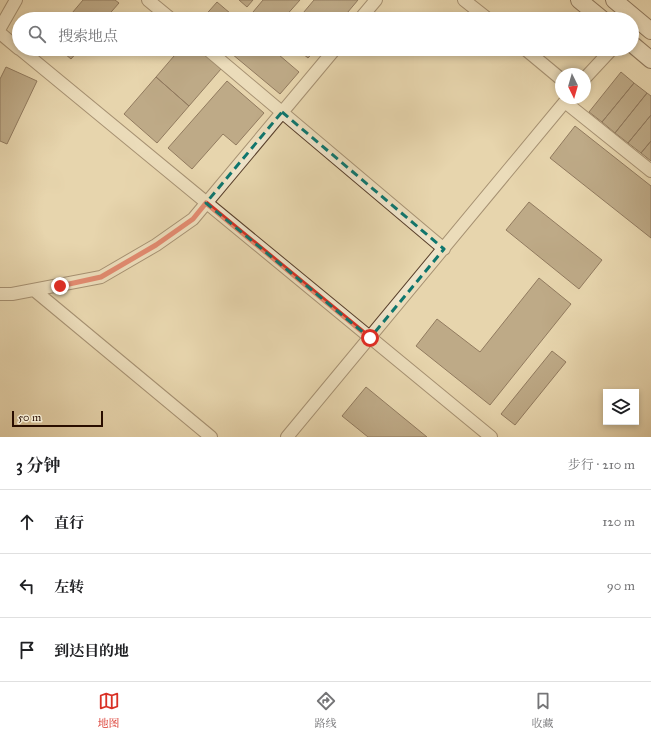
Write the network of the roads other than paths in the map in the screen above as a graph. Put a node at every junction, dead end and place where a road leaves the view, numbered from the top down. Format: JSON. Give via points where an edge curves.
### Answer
{"nodes":[{"id":1,"x":16,"y":0,"type":"edge"},
{"id":2,"x":148,"y":0,"type":"edge"},
{"id":3,"x":376,"y":0,"type":"edge"},
{"id":4,"x":464,"y":0,"type":"edge"},
{"id":5,"x":579,"y":0,"type":"edge"},
{"id":6,"x":614,"y":0,"type":"edge"},
{"id":7,"x":163,"y":12,"type":"edge"},
{"id":8,"x":366,"y":12,"type":"edge"},
{"id":9,"x":479,"y":12,"type":"edge"},
{"id":10,"x":594,"y":12,"type":"edge"},
{"id":11,"x":624,"y":12,"type":"edge"},
{"id":12,"x":639,"y":25,"type":"edge"},
{"id":13,"x":0,"y":28,"type":"edge"},
{"id":14,"x":651,"y":31,"type":"edge"},
{"id":15,"x":0,"y":33,"type":"edge"},
{"id":16,"x":12,"y":43,"type":"edge"},
{"id":17,"x":639,"y":50,"type":"edge"},
{"id":18,"x":28,"y":56,"type":"edge"},
{"id":19,"x":215,"y":56,"type":"edge"},
{"id":20,"x":329,"y":56,"type":"edge"},
{"id":21,"x":533,"y":56,"type":"edge"},
{"id":22,"x":605,"y":56,"type":"edge"},
{"id":23,"x":651,"y":60,"type":"edge"},
{"id":24,"x":591,"y":72,"type":"edge"},
{"id":25,"x":555,"y":74,"type":"edge"},
{"id":26,"x":563,"y":104,"type":"edge"},
{"id":27,"x":571,"y":104,"type":"edge"},
{"id":28,"x":282,"y":112,"type":"junction"},
{"id":29,"x":651,"y":171,"type":"edge"},
{"id":30,"x":206,"y":203,"type":"junction"},
{"id":31,"x":444,"y":249,"type":"junction"},
{"id":32,"x":34,"y":290,"type":"junction"},
{"id":33,"x":0,"y":294,"type":"edge"},
{"id":34,"x":370,"y":338,"type":"junction"},
{"id":35,"x":211,"y":437,"type":"edge"},
{"id":36,"x":287,"y":437,"type":"edge"},
{"id":37,"x":492,"y":437,"type":"edge"}],
"edges":[{"from":1,"to":13,"type":"street"},
{"from":2,"to":7,"type":"street"},
{"from":3,"to":8,"type":"street"},
{"from":4,"to":9,"type":"street"},
{"from":5,"to":10,"type":"main road"},
{"from":6,"to":11,"type":"main road"},
{"from":12,"to":14,"type":"main road"},
{"from":15,"to":16,"type":"street"},
{"from":17,"to":23,"type":"main road"},
{"from":18,"to":30,"type":"street"},
{"from":19,"to":28,"type":"street"},
{"from":20,"to":28,"type":"street"},
{"from":21,"to":25,"type":"street"},
{"from":22,"to":24,"type":"street"},
{"from":26,"to":31,"type":"street"},
{"from":27,"to":29,"type":"street"},
{"from":28,"to":30,"type":"street"},
{"from":28,"to":31,"type":"street"},
{"from":30,"to":32,"type":"street","via":[[193,219],[156,245],[101,277]]},
{"from":30,"to":34,"type":"street"},
{"from":31,"to":34,"type":"street"},
{"from":32,"to":33,"type":"street"},
{"from":32,"to":35,"type":"street"},
{"from":34,"to":36,"type":"street"},
{"from":34,"to":37,"type":"street"}]}
